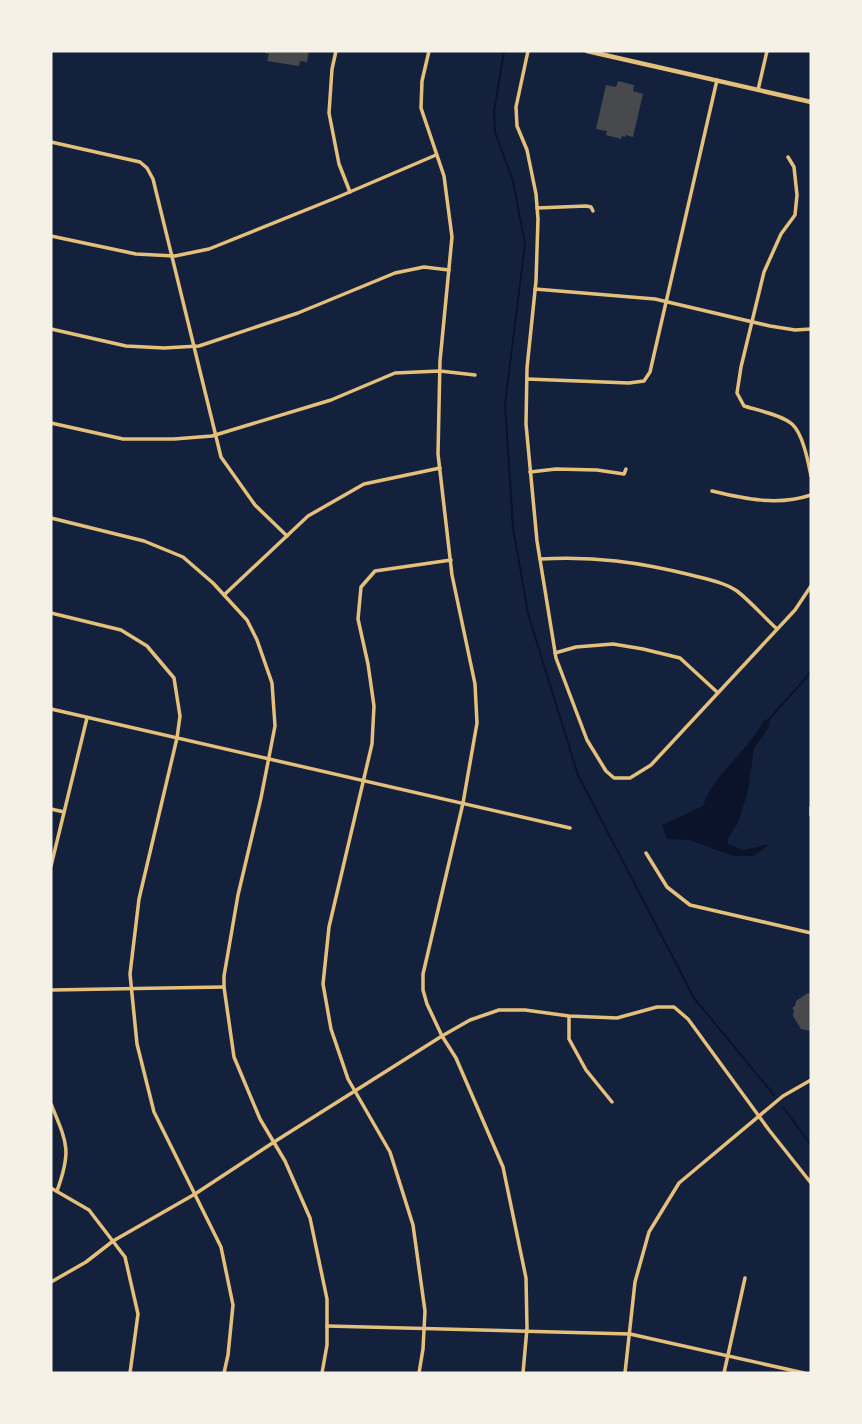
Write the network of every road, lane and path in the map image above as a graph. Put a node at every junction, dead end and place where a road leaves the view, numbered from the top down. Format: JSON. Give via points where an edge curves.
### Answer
{"nodes":[{"id":1,"x":336,"y":51,"type":"edge"},
{"id":2,"x":429,"y":51,"type":"edge"},
{"id":3,"x":528,"y":51,"type":"edge"},
{"id":4,"x":587,"y":51,"type":"edge"},
{"id":5,"x":767,"y":51,"type":"edge"},
{"id":6,"x":717,"y":80,"type":"junction"},
{"id":7,"x":758,"y":90,"type":"junction"},
{"id":8,"x":811,"y":102,"type":"edge"},
{"id":9,"x":51,"y":142,"type":"edge"},
{"id":10,"x":436,"y":155,"type":"junction"},
{"id":11,"x":788,"y":157,"type":"dead end"},
{"id":12,"x":350,"y":192,"type":"junction"},
{"id":13,"x":537,"y":208,"type":"junction"},
{"id":14,"x":593,"y":211,"type":"dead end"},
{"id":15,"x":51,"y":236,"type":"edge"},
{"id":16,"x":173,"y":256,"type":"junction"},
{"id":17,"x":449,"y":270,"type":"junction"},
{"id":18,"x":535,"y":289,"type":"junction"},
{"id":19,"x":666,"y":302,"type":"junction"},
{"id":20,"x":752,"y":322,"type":"junction"},
{"id":21,"x":51,"y":329,"type":"edge"},
{"id":22,"x":811,"y":329,"type":"edge"},
{"id":23,"x":194,"y":346,"type":"junction"},
{"id":24,"x":440,"y":371,"type":"junction"},
{"id":25,"x":475,"y":375,"type":"dead end"},
{"id":26,"x":527,"y":379,"type":"junction"},
{"id":27,"x":51,"y":423,"type":"edge"},
{"id":28,"x":215,"y":435,"type":"junction"},
{"id":29,"x":440,"y":468,"type":"junction"},
{"id":30,"x":626,"y":469,"type":"dead end"},
{"id":31,"x":530,"y":472,"type":"junction"},
{"id":32,"x":811,"y":476,"type":"edge"},
{"id":33,"x":712,"y":491,"type":"dead end"},
{"id":34,"x":811,"y":495,"type":"edge"},
{"id":35,"x":51,"y":519,"type":"edge"},
{"id":36,"x":287,"y":536,"type":"junction"},
{"id":37,"x":540,"y":559,"type":"junction"},
{"id":38,"x":451,"y":561,"type":"junction"},
{"id":39,"x":811,"y":586,"type":"edge"},
{"id":40,"x":224,"y":595,"type":"junction"},
{"id":41,"x":51,"y":613,"type":"edge"},
{"id":42,"x":777,"y":629,"type":"junction"},
{"id":43,"x":555,"y":653,"type":"junction"},
{"id":44,"x":717,"y":692,"type":"junction"},
{"id":45,"x":51,"y":709,"type":"edge"},
{"id":46,"x":87,"y":718,"type":"junction"},
{"id":47,"x":177,"y":738,"type":"junction"},
{"id":48,"x":269,"y":759,"type":"junction"},
{"id":49,"x":364,"y":781,"type":"junction"},
{"id":50,"x":463,"y":803,"type":"junction"},
{"id":51,"x":811,"y":807,"type":"edge"},
{"id":52,"x":51,"y":809,"type":"edge"},
{"id":53,"x":64,"y":811,"type":"junction"},
{"id":54,"x":811,"y":815,"type":"edge"},
{"id":55,"x":570,"y":828,"type":"dead end"},
{"id":56,"x":646,"y":853,"type":"dead end"},
{"id":57,"x":51,"y":866,"type":"edge"},
{"id":58,"x":811,"y":933,"type":"edge"},
{"id":59,"x":224,"y":987,"type":"junction"},
{"id":60,"x":132,"y":988,"type":"junction"},
{"id":61,"x":51,"y":990,"type":"edge"},
{"id":62,"x":569,"y":1016,"type":"junction"},
{"id":63,"x":442,"y":1037,"type":"junction"},
{"id":64,"x":811,"y":1080,"type":"edge"},
{"id":65,"x":356,"y":1091,"type":"junction"},
{"id":66,"x":612,"y":1102,"type":"dead end"},
{"id":67,"x":51,"y":1104,"type":"edge"},
{"id":68,"x":759,"y":1116,"type":"junction"},
{"id":69,"x":274,"y":1142,"type":"junction"},
{"id":70,"x":811,"y":1182,"type":"edge"},
{"id":71,"x":51,"y":1188,"type":"edge"},
{"id":72,"x":57,"y":1191,"type":"junction"},
{"id":73,"x":195,"y":1194,"type":"junction"},
{"id":74,"x":113,"y":1241,"type":"junction"},
{"id":75,"x":745,"y":1278,"type":"dead end"},
{"id":76,"x":51,"y":1282,"type":"edge"},
{"id":77,"x":327,"y":1326,"type":"junction"},
{"id":78,"x":424,"y":1329,"type":"junction"},
{"id":79,"x":526,"y":1332,"type":"junction"},
{"id":80,"x":630,"y":1334,"type":"junction"},
{"id":81,"x":728,"y":1355,"type":"junction"},
{"id":82,"x":130,"y":1373,"type":"edge"},
{"id":83,"x":225,"y":1373,"type":"edge"},
{"id":84,"x":322,"y":1373,"type":"edge"},
{"id":85,"x":419,"y":1373,"type":"edge"},
{"id":86,"x":523,"y":1373,"type":"edge"},
{"id":87,"x":625,"y":1373,"type":"edge"},
{"id":88,"x":724,"y":1373,"type":"edge"},
{"id":89,"x":804,"y":1373,"type":"edge"}],
"edges":[{"from":1,"to":12,"type":"street","via":[[329,113]]},
{"from":2,"to":10,"type":"street","via":[[421,108]]},
{"from":3,"to":13,"type":"street","via":[[516,107],[517,126],[527,150]]},
{"from":4,"to":6,"type":"main road"},
{"from":5,"to":7,"type":"street"},
{"from":6,"to":7,"type":"main road"},
{"from":6,"to":19,"type":"street"},
{"from":7,"to":8,"type":"main road"},
{"from":9,"to":16,"type":"street","via":[[146,167]]},
{"from":10,"to":12,"type":"street"},
{"from":10,"to":17,"type":"street","via":[[444,176],[452,237]]},
{"from":11,"to":20,"type":"street","via":[[794,167],[795,215],[764,272]]},
{"from":12,"to":16,"type":"street","via":[[209,249]]},
{"from":13,"to":14,"type":"street","via":[[586,206]]},
{"from":13,"to":18,"type":"street"},
{"from":15,"to":16,"type":"street","via":[[136,254]]},
{"from":16,"to":23,"type":"street"},
{"from":17,"to":23,"type":"street","via":[[424,267],[395,273],[298,313]]},
{"from":17,"to":24,"type":"street"},
{"from":18,"to":19,"type":"street"},
{"from":18,"to":26,"type":"street"},
{"from":19,"to":20,"type":"street"},
{"from":19,"to":26,"type":"street","via":[[650,372],[643,381]]},
{"from":20,"to":22,"type":"street"},
{"from":20,"to":32,"type":"street","via":[[737,393],[744,406],[793,424],[805,446]]},
{"from":21,"to":23,"type":"street","via":[[125,345]]},
{"from":23,"to":28,"type":"street"},
{"from":24,"to":25,"type":"street"},
{"from":24,"to":28,"type":"street","via":[[396,373],[331,400]]},
{"from":24,"to":29,"type":"street"},
{"from":26,"to":31,"type":"street"},
{"from":27,"to":28,"type":"street","via":[[123,439]]},
{"from":28,"to":36,"type":"street","via":[[221,457],[255,505]]},
{"from":29,"to":36,"type":"street","via":[[364,484],[308,516]]},
{"from":29,"to":38,"type":"street"},
{"from":30,"to":31,"type":"street","via":[[624,474],[555,469]]},
{"from":31,"to":37,"type":"street"},
{"from":33,"to":34,"type":"street","via":[[768,502]]},
{"from":35,"to":40,"type":"street","via":[[171,551]]},
{"from":36,"to":40,"type":"street"},
{"from":37,"to":42,"type":"street","via":[[632,562],[711,580],[736,590]]},
{"from":37,"to":43,"type":"street"},
{"from":38,"to":49,"type":"street","via":[[375,571],[360,587],[358,619],[374,706]]},
{"from":38,"to":50,"type":"street","via":[[475,684],[477,723]]},
{"from":39,"to":42,"type":"street"},
{"from":40,"to":48,"type":"street","via":[[247,620],[272,683],[275,726]]},
{"from":41,"to":47,"type":"street","via":[[121,630],[147,646],[174,678],[180,716]]},
{"from":42,"to":44,"type":"street"},
{"from":43,"to":44,"type":"street","via":[[612,645],[643,649],[680,658]]},
{"from":43,"to":44,"type":"street","via":[[587,740],[614,778],[630,778],[651,765]]},
{"from":45,"to":46,"type":"street"},
{"from":46,"to":47,"type":"street"},
{"from":46,"to":53,"type":"street"},
{"from":47,"to":48,"type":"street"},
{"from":47,"to":60,"type":"street","via":[[139,899]]},
{"from":48,"to":49,"type":"street"},
{"from":48,"to":59,"type":"street"},
{"from":49,"to":50,"type":"street"},
{"from":49,"to":65,"type":"street","via":[[329,927],[323,984],[331,1029]]},
{"from":50,"to":55,"type":"street"},
{"from":50,"to":63,"type":"street","via":[[423,974],[427,1004]]},
{"from":51,"to":54,"type":"street"},
{"from":52,"to":53,"type":"street"},
{"from":53,"to":57,"type":"street"},
{"from":56,"to":58,"type":"street","via":[[667,887],[690,905]]},
{"from":59,"to":60,"type":"street"},
{"from":59,"to":69,"type":"street","via":[[234,1057]]},
{"from":60,"to":61,"type":"street"},
{"from":60,"to":73,"type":"street","via":[[136,1044],[154,1112]]},
{"from":62,"to":63,"type":"street","via":[[499,1010]]},
{"from":62,"to":66,"type":"street","via":[[569,1040]]},
{"from":62,"to":68,"type":"street","via":[[617,1018],[674,1007],[688,1019]]},
{"from":63,"to":65,"type":"street"},
{"from":63,"to":79,"type":"street","via":[[456,1058],[503,1167],[526,1278]]},
{"from":64,"to":68,"type":"street"},
{"from":65,"to":69,"type":"street"},
{"from":65,"to":78,"type":"street","via":[[390,1152],[413,1226]]},
{"from":67,"to":72,"type":"street","via":[[66,1140],[66,1167]]},
{"from":68,"to":70,"type":"street"},
{"from":68,"to":80,"type":"street","via":[[679,1183],[649,1232],[635,1282]]},
{"from":69,"to":73,"type":"street"},
{"from":69,"to":77,"type":"street","via":[[310,1218],[327,1299]]},
{"from":71,"to":72,"type":"street"},
{"from":72,"to":74,"type":"street","via":[[89,1210]]},
{"from":73,"to":74,"type":"street"},
{"from":73,"to":83,"type":"street","via":[[221,1247],[233,1305]]},
{"from":74,"to":76,"type":"street"},
{"from":74,"to":82,"type":"street","via":[[125,1257],[138,1314]]},
{"from":75,"to":81,"type":"street"},
{"from":77,"to":78,"type":"street"},
{"from":77,"to":84,"type":"street"},
{"from":78,"to":79,"type":"street"},
{"from":78,"to":85,"type":"street"},
{"from":79,"to":80,"type":"street"},
{"from":79,"to":86,"type":"street"},
{"from":80,"to":81,"type":"street"},
{"from":80,"to":87,"type":"street"},
{"from":81,"to":88,"type":"street"},
{"from":81,"to":89,"type":"street"}]}
